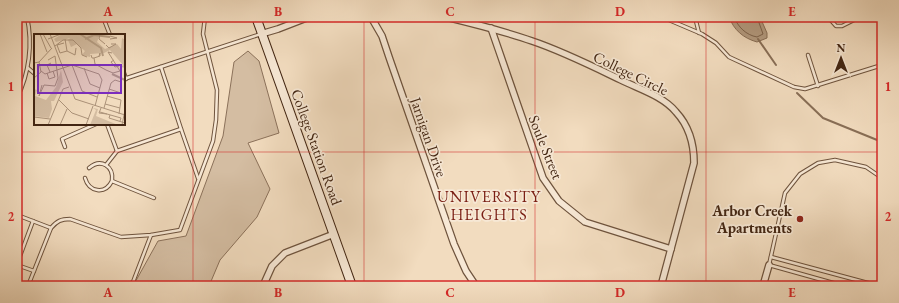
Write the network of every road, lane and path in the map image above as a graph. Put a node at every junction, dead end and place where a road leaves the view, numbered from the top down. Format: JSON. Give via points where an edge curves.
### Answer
{"nodes":[{"id":1,"x":27,"y":17,"type":"edge"},
{"id":2,"x":103,"y":17,"type":"edge"},
{"id":3,"x":205,"y":17,"type":"edge"},
{"id":4,"x":256,"y":17,"type":"edge"},
{"id":5,"x":309,"y":17,"type":"edge"},
{"id":6,"x":371,"y":17,"type":"edge"},
{"id":7,"x":446,"y":17,"type":"edge"},
{"id":8,"x":662,"y":17,"type":"edge"},
{"id":9,"x":695,"y":17,"type":"edge"},
{"id":10,"x":828,"y":17,"type":"edge"},
{"id":11,"x":860,"y":17,"type":"edge"},
{"id":12,"x":879,"y":17,"type":"edge"},
{"id":13,"x":882,"y":27,"type":"edge"},
{"id":14,"x":491,"y":28,"type":"junction"},
{"id":15,"x":698,"y":33,"type":"junction"},
{"id":16,"x":110,"y":34,"type":"edge"},
{"id":17,"x":261,"y":34,"type":"junction"},
{"id":18,"x":208,"y":51,"type":"junction"},
{"id":19,"x":808,"y":55,"type":"dead end"},
{"id":20,"x":882,"y":65,"type":"edge"},
{"id":21,"x":160,"y":67,"type":"junction"},
{"id":22,"x":27,"y":68,"type":"junction"},
{"id":23,"x":34,"y":73,"type":"edge"},
{"id":24,"x":125,"y":79,"type":"edge"},
{"id":25,"x":818,"y":86,"type":"junction"},
{"id":26,"x":17,"y":98,"type":"edge"},
{"id":27,"x":94,"y":125,"type":"edge"},
{"id":28,"x":107,"y":125,"type":"edge"},
{"id":29,"x":181,"y":129,"type":"junction"},
{"id":30,"x":65,"y":146,"type":"dead end"},
{"id":31,"x":116,"y":151,"type":"junction"},
{"id":32,"x":106,"y":165,"type":"junction"},
{"id":33,"x":89,"y":168,"type":"dead end"},
{"id":34,"x":85,"y":178,"type":"dead end"},
{"id":35,"x":198,"y":178,"type":"junction"},
{"id":36,"x":882,"y":178,"type":"edge"},
{"id":37,"x":112,"y":181,"type":"junction"},
{"id":38,"x":154,"y":198,"type":"dead end"},
{"id":39,"x":17,"y":215,"type":"edge"},
{"id":40,"x":33,"y":221,"type":"junction"},
{"id":41,"x":51,"y":228,"type":"junction"},
{"id":42,"x":334,"y":234,"type":"junction"},
{"id":43,"x":151,"y":235,"type":"junction"},
{"id":44,"x":671,"y":250,"type":"junction"},
{"id":45,"x":771,"y":258,"type":"junction"},
{"id":46,"x":17,"y":264,"type":"edge"},
{"id":47,"x":768,"y":265,"type":"junction"},
{"id":48,"x":34,"y":271,"type":"junction"},
{"id":49,"x":133,"y":282,"type":"junction"},
{"id":50,"x":28,"y":286,"type":"edge"},
{"id":51,"x":124,"y":286,"type":"edge"},
{"id":52,"x":131,"y":286,"type":"edge"},
{"id":53,"x":263,"y":286,"type":"edge"},
{"id":54,"x":352,"y":286,"type":"edge"},
{"id":55,"x":476,"y":286,"type":"edge"},
{"id":56,"x":661,"y":286,"type":"edge"},
{"id":57,"x":763,"y":286,"type":"edge"},
{"id":58,"x":844,"y":286,"type":"edge"},
{"id":59,"x":879,"y":286,"type":"edge"}],
"edges":[{"from":1,"to":22,"type":"lane","via":[[30,29]]},
{"from":2,"to":16,"type":"lane"},
{"from":3,"to":18,"type":"lane","via":[[202,29]]},
{"from":4,"to":17,"type":"main road","name":"College Station Road"},
{"from":5,"to":17,"type":"street"},
{"from":6,"to":55,"type":"street","name":"Jarnigan Drive","via":[[382,36],[454,244]]},
{"from":7,"to":14,"type":"street","name":"College Circle"},
{"from":8,"to":15,"type":"lane"},
{"from":9,"to":15,"type":"lane"},
{"from":10,"to":11,"type":"lane","via":[[836,26],[842,26]]},
{"from":12,"to":13,"type":"lane"},
{"from":14,"to":44,"type":"street","name":"Soule Street","via":[[543,178],[559,201],[585,222]]},
{"from":14,"to":44,"type":"street","name":"College Circle","via":[[533,41],[591,66],[659,98],[677,112],[689,134],[694,163]]},
{"from":15,"to":25,"type":"lane","via":[[716,43],[729,57],[772,78],[805,89]]},
{"from":17,"to":18,"type":"lane"},
{"from":17,"to":42,"type":"main road","name":"College Station Road"},
{"from":18,"to":21,"type":"lane"},
{"from":18,"to":35,"type":"lane","via":[[217,90],[216,120],[213,141]]},
{"from":19,"to":25,"type":"lane"},
{"from":20,"to":25,"type":"lane"},
{"from":21,"to":24,"type":"lane"},
{"from":21,"to":29,"type":"lane"},
{"from":22,"to":23,"type":"lane"},
{"from":22,"to":26,"type":"lane"},
{"from":27,"to":30,"type":"lane","via":[[62,139]]},
{"from":28,"to":31,"type":"lane"},
{"from":29,"to":31,"type":"lane"},
{"from":29,"to":35,"type":"lane"},
{"from":31,"to":32,"type":"lane"},
{"from":32,"to":33,"type":"lane","via":[[97,163]]},
{"from":32,"to":37,"type":"lane","via":[[112,172]]},
{"from":34,"to":37,"type":"lane","via":[[89,186],[98,190],[106,189]]},
{"from":35,"to":43,"type":"lane","via":[[180,230]]},
{"from":36,"to":45,"type":"lane","via":[[866,167],[835,160],[818,163],[800,174],[785,193]]},
{"from":37,"to":38,"type":"lane"},
{"from":39,"to":40,"type":"lane"},
{"from":40,"to":41,"type":"lane"},
{"from":40,"to":46,"type":"lane"},
{"from":41,"to":43,"type":"lane","via":[[57,222],[70,219],[121,237]]},
{"from":41,"to":48,"type":"lane"},
{"from":42,"to":53,"type":"street","via":[[286,253],[272,266]]},
{"from":42,"to":54,"type":"main road","name":"College Station Road"},
{"from":43,"to":49,"type":"lane"},
{"from":44,"to":56,"type":"street","name":"College Circle"},
{"from":45,"to":47,"type":"lane"},
{"from":45,"to":59,"type":"lane"},
{"from":46,"to":48,"type":"lane"},
{"from":47,"to":57,"type":"street"},
{"from":47,"to":58,"type":"lane"},
{"from":48,"to":50,"type":"lane"},
{"from":49,"to":51,"type":"lane"},
{"from":49,"to":52,"type":"lane"}]}
